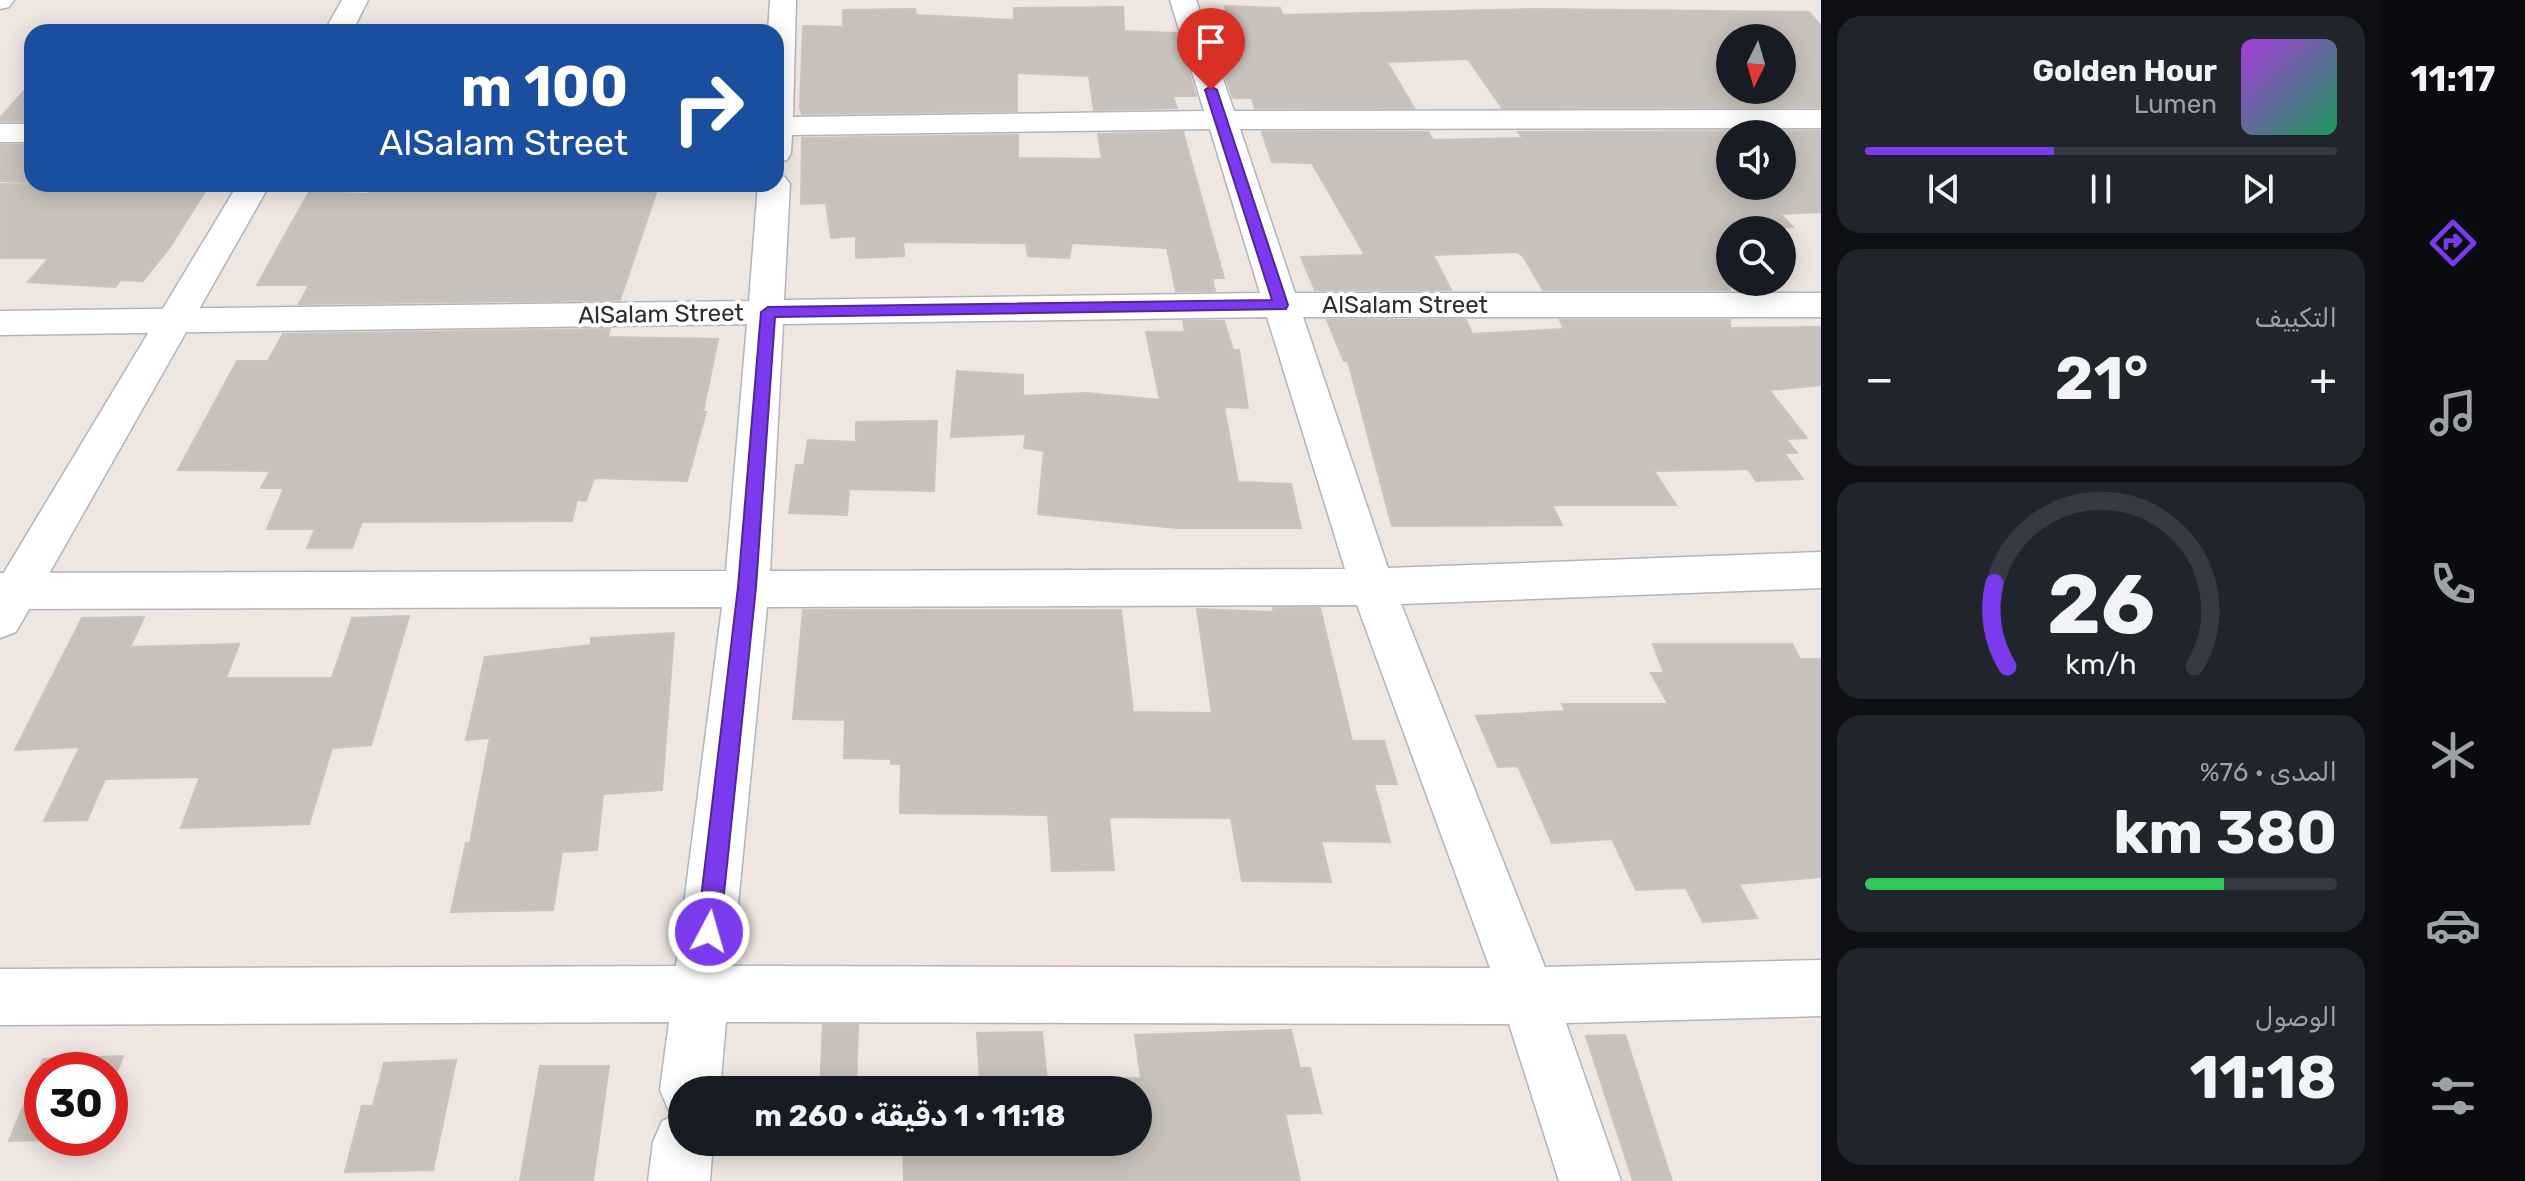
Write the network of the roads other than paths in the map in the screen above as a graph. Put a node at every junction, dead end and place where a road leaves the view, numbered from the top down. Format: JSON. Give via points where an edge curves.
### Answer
{"nodes":[{"id":1,"x":355,"y":0,"type":"edge"},
{"id":2,"x":783,"y":0,"type":"edge"},
{"id":3,"x":1183,"y":0,"type":"edge"},
{"id":4,"x":342,"y":24,"type":"edge"},
{"id":5,"x":782,"y":24,"type":"edge"},
{"id":6,"x":1821,"y":119,"type":"edge"},
{"id":7,"x":1220,"y":120,"type":"junction"},
{"id":8,"x":0,"y":133,"type":"edge"},
{"id":9,"x":24,"y":133,"type":"edge"},
{"id":10,"x":784,"y":136,"type":"edge"},
{"id":11,"x":249,"y":192,"type":"edge"},
{"id":12,"x":774,"y":192,"type":"edge"},
{"id":13,"x":1281,"y":305,"type":"junction"},
{"id":14,"x":1821,"y":305,"type":"edge"},
{"id":15,"x":768,"y":312,"type":"junction"},
{"id":16,"x":174,"y":322,"type":"junction"},
{"id":17,"x":0,"y":323,"type":"edge"},
{"id":18,"x":1821,"y":570,"type":"edge"},
{"id":19,"x":747,"y":587,"type":"junction"},
{"id":20,"x":1372,"y":587,"type":"junction"},
{"id":21,"x":5,"y":600,"type":"edge"},
{"id":22,"x":1821,"y":988,"type":"edge"},
{"id":23,"x":702,"y":994,"type":"junction"},
{"id":24,"x":1528,"y":996,"type":"junction"},
{"id":25,"x":0,"y":997,"type":"edge"},
{"id":26,"x":692,"y":1076,"type":"edge"},
{"id":27,"x":682,"y":1156,"type":"edge"},
{"id":28,"x":679,"y":1181,"type":"edge"},
{"id":29,"x":1590,"y":1181,"type":"edge"}],
"edges":[{"from":1,"to":4,"type":"street"},
{"from":2,"to":5,"type":"street"},
{"from":3,"to":7,"type":"street"},
{"from":6,"to":7,"type":"street"},
{"from":7,"to":10,"type":"street"},
{"from":7,"to":13,"type":"street"},
{"from":8,"to":9,"type":"street"},
{"from":11,"to":16,"type":"street"},
{"from":12,"to":15,"type":"street"},
{"from":13,"to":14,"type":"street","name":"AlSalam Street"},
{"from":13,"to":15,"type":"street","name":"AlSalam Street"},
{"from":13,"to":20,"type":"street"},
{"from":15,"to":16,"type":"street","name":"AlSalam Street"},
{"from":15,"to":19,"type":"street"},
{"from":16,"to":17,"type":"street","name":"AlSalam Street"},
{"from":16,"to":21,"type":"street"},
{"from":18,"to":20,"type":"street"},
{"from":19,"to":20,"type":"street"},
{"from":19,"to":21,"type":"street"},
{"from":19,"to":23,"type":"street"},
{"from":20,"to":24,"type":"street"},
{"from":22,"to":24,"type":"street"},
{"from":23,"to":24,"type":"street"},
{"from":23,"to":25,"type":"street"},
{"from":23,"to":26,"type":"street"},
{"from":24,"to":29,"type":"street"},
{"from":27,"to":28,"type":"street"}]}
